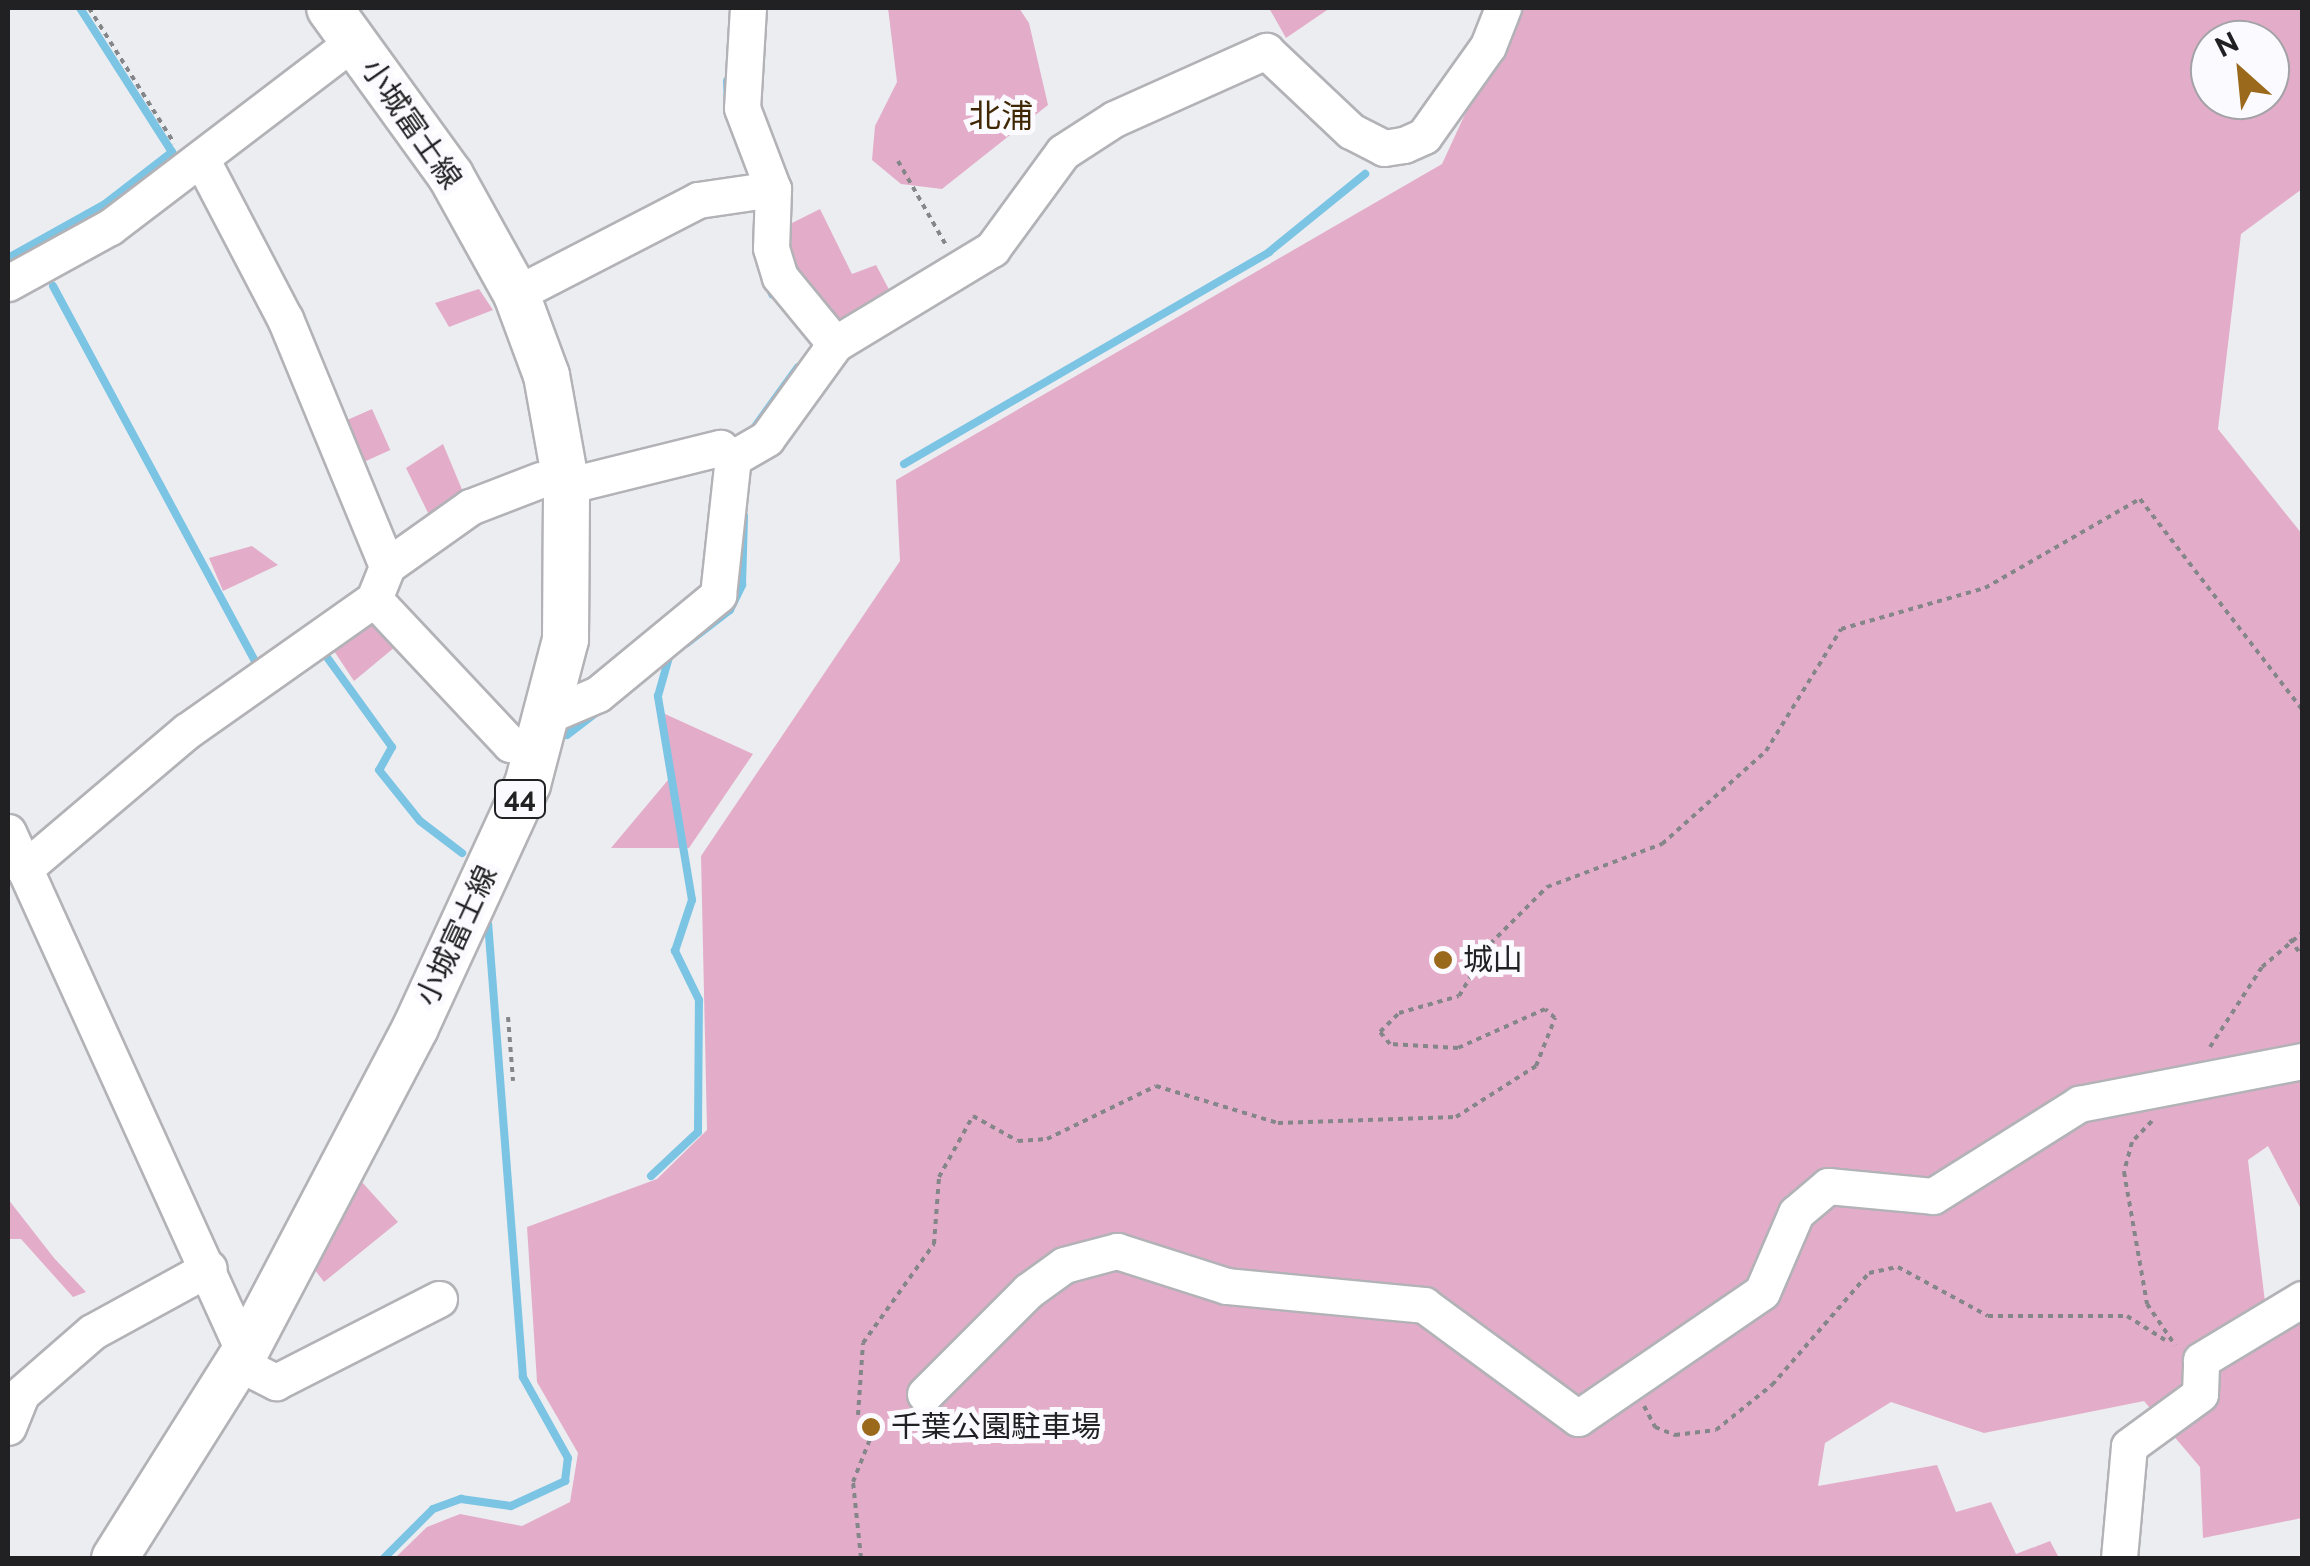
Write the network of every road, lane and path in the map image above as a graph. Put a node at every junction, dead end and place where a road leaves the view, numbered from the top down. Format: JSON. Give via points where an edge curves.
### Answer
{"nodes":[{"id":1,"x":89,"y":8,"type":"edge"},
{"id":2,"x":748,"y":8,"type":"edge"},
{"id":3,"x":1503,"y":8,"type":"edge"},
{"id":4,"x":341,"y":24,"type":"edge"},
{"id":5,"x":898,"y":162,"type":"dead end"},
{"id":6,"x":196,"y":164,"type":"junction"},
{"id":7,"x":759,"y":190,"type":"junction"},
{"id":8,"x":960,"y":271,"type":"junction"},
{"id":9,"x":8,"y":284,"type":"edge"},
{"id":10,"x":516,"y":294,"type":"junction"},
{"id":11,"x":834,"y":344,"type":"junction"},
{"id":12,"x":732,"y":458,"type":"junction"},
{"id":13,"x":553,"y":483,"type":"junction"},
{"id":14,"x":387,"y":566,"type":"junction"},
{"id":15,"x":374,"y":599,"type":"junction"},
{"id":16,"x":2302,"y":709,"type":"edge"},
{"id":17,"x":544,"y":732,"type":"junction"},
{"id":18,"x":8,"y":832,"type":"edge"},
{"id":19,"x":24,"y":869,"type":"junction"},
{"id":20,"x":2302,"y":933,"type":"edge"},
{"id":21,"x":2290,"y":939,"type":"junction"},
{"id":22,"x":2302,"y":956,"type":"edge"},
{"id":23,"x":508,"y":1016,"type":"dead end"},
{"id":24,"x":2302,"y":1060,"type":"edge"},
{"id":25,"x":513,"y":1082,"type":"dead end"},
{"id":26,"x":2185,"y":1085,"type":"junction"},
{"id":27,"x":209,"y":1268,"type":"junction"},
{"id":28,"x":439,"y":1299,"type":"dead end"},
{"id":29,"x":2302,"y":1299,"type":"edge"},
{"id":30,"x":2165,"y":1340,"type":"junction"},
{"id":31,"x":247,"y":1347,"type":"junction"},
{"id":32,"x":2201,"y":1360,"type":"junction"},
{"id":33,"x":1632,"y":1384,"type":"junction"},
{"id":34,"x":925,"y":1394,"type":"dead end"},
{"id":35,"x":858,"y":1415,"type":"dead end"},
{"id":36,"x":878,"y":1419,"type":"dead end"},
{"id":37,"x":8,"y":1426,"type":"edge"},
{"id":38,"x":114,"y":1558,"type":"edge"},
{"id":39,"x":861,"y":1558,"type":"edge"},
{"id":40,"x":2119,"y":1558,"type":"edge"}],
"edges":[{"from":1,"to":6,"type":"path"},
{"from":2,"to":7,"type":"street","via":[[742,108]]},
{"from":3,"to":8,"type":"street","via":[[1488,46],[1424,136],[1384,148],[1351,131],[1266,51],[1161,93],[1063,152],[992,249]]},
{"from":4,"to":6,"type":"street"},
{"from":4,"to":10,"type":"main road","name":"小城富士線","number":"44","via":[[450,176]]},
{"from":5,"to":8,"type":"path"},
{"from":6,"to":9,"type":"street"},
{"from":6,"to":14,"type":"street","via":[[285,319]]},
{"from":7,"to":10,"type":"street","via":[[698,200]]},
{"from":7,"to":11,"type":"street","via":[[780,277]]},
{"from":8,"to":11,"type":"street"},
{"from":10,"to":13,"type":"main road","name":"小城富士線","number":"44","via":[[546,376]]},
{"from":11,"to":12,"type":"street","via":[[767,438]]},
{"from":12,"to":13,"type":"street","via":[[720,448]]},
{"from":12,"to":17,"type":"street","via":[[718,595]]},
{"from":13,"to":14,"type":"street","via":[[470,507]]},
{"from":13,"to":17,"type":"main road","name":"小城富士線","number":"44","via":[[565,639]]},
{"from":14,"to":15,"type":"street"},
{"from":15,"to":17,"type":"street","via":[[510,744]]},
{"from":15,"to":19,"type":"street","via":[[187,731]]},
{"from":16,"to":35,"type":"path","via":[[2140,499],[1985,588],[1840,630],[1766,751],[1662,844],[1547,886],[1490,944],[1458,996],[1399,1013],[1380,1032],[1390,1044],[1458,1048],[1545,1008],[1554,1018],[1536,1066],[1456,1117],[1278,1123],[1156,1086],[1046,1139],[1018,1141],[972,1116],[939,1177],[934,1244],[863,1343]]},
{"from":17,"to":31,"type":"main road","name":"小城富士線","number":"44","via":[[415,1027]]},
{"from":18,"to":19,"type":"street"},
{"from":19,"to":27,"type":"street"},
{"from":20,"to":21,"type":"path"},
{"from":21,"to":22,"type":"path"},
{"from":21,"to":26,"type":"path"},
{"from":23,"to":25,"type":"path"},
{"from":24,"to":26,"type":"street"},
{"from":26,"to":30,"type":"path","via":[[2132,1142],[2124,1172],[2147,1304]]},
{"from":26,"to":33,"type":"street","via":[[2080,1104],[1933,1196],[1828,1186],[1796,1213],[1762,1292]]},
{"from":27,"to":31,"type":"street"},
{"from":27,"to":37,"type":"street","via":[[92,1332],[21,1394]]},
{"from":28,"to":31,"type":"street","via":[[276,1382],[252,1370]]},
{"from":29,"to":32,"type":"street"},
{"from":30,"to":32,"type":"path"},
{"from":30,"to":33,"type":"path","via":[[2127,1316],[1988,1316],[1898,1266],[1869,1273],[1772,1385],[1716,1430],[1655,1427]]},
{"from":31,"to":38,"type":"main road","name":"小城富士線","number":"44"},
{"from":32,"to":40,"type":"street","via":[[2200,1394],[2129,1446]]},
{"from":33,"to":34,"type":"street","via":[[1578,1418],[1424,1304],[1226,1286],[1094,1251],[1028,1291]]},
{"from":36,"to":39,"type":"path","via":[[853,1482]]}]}
